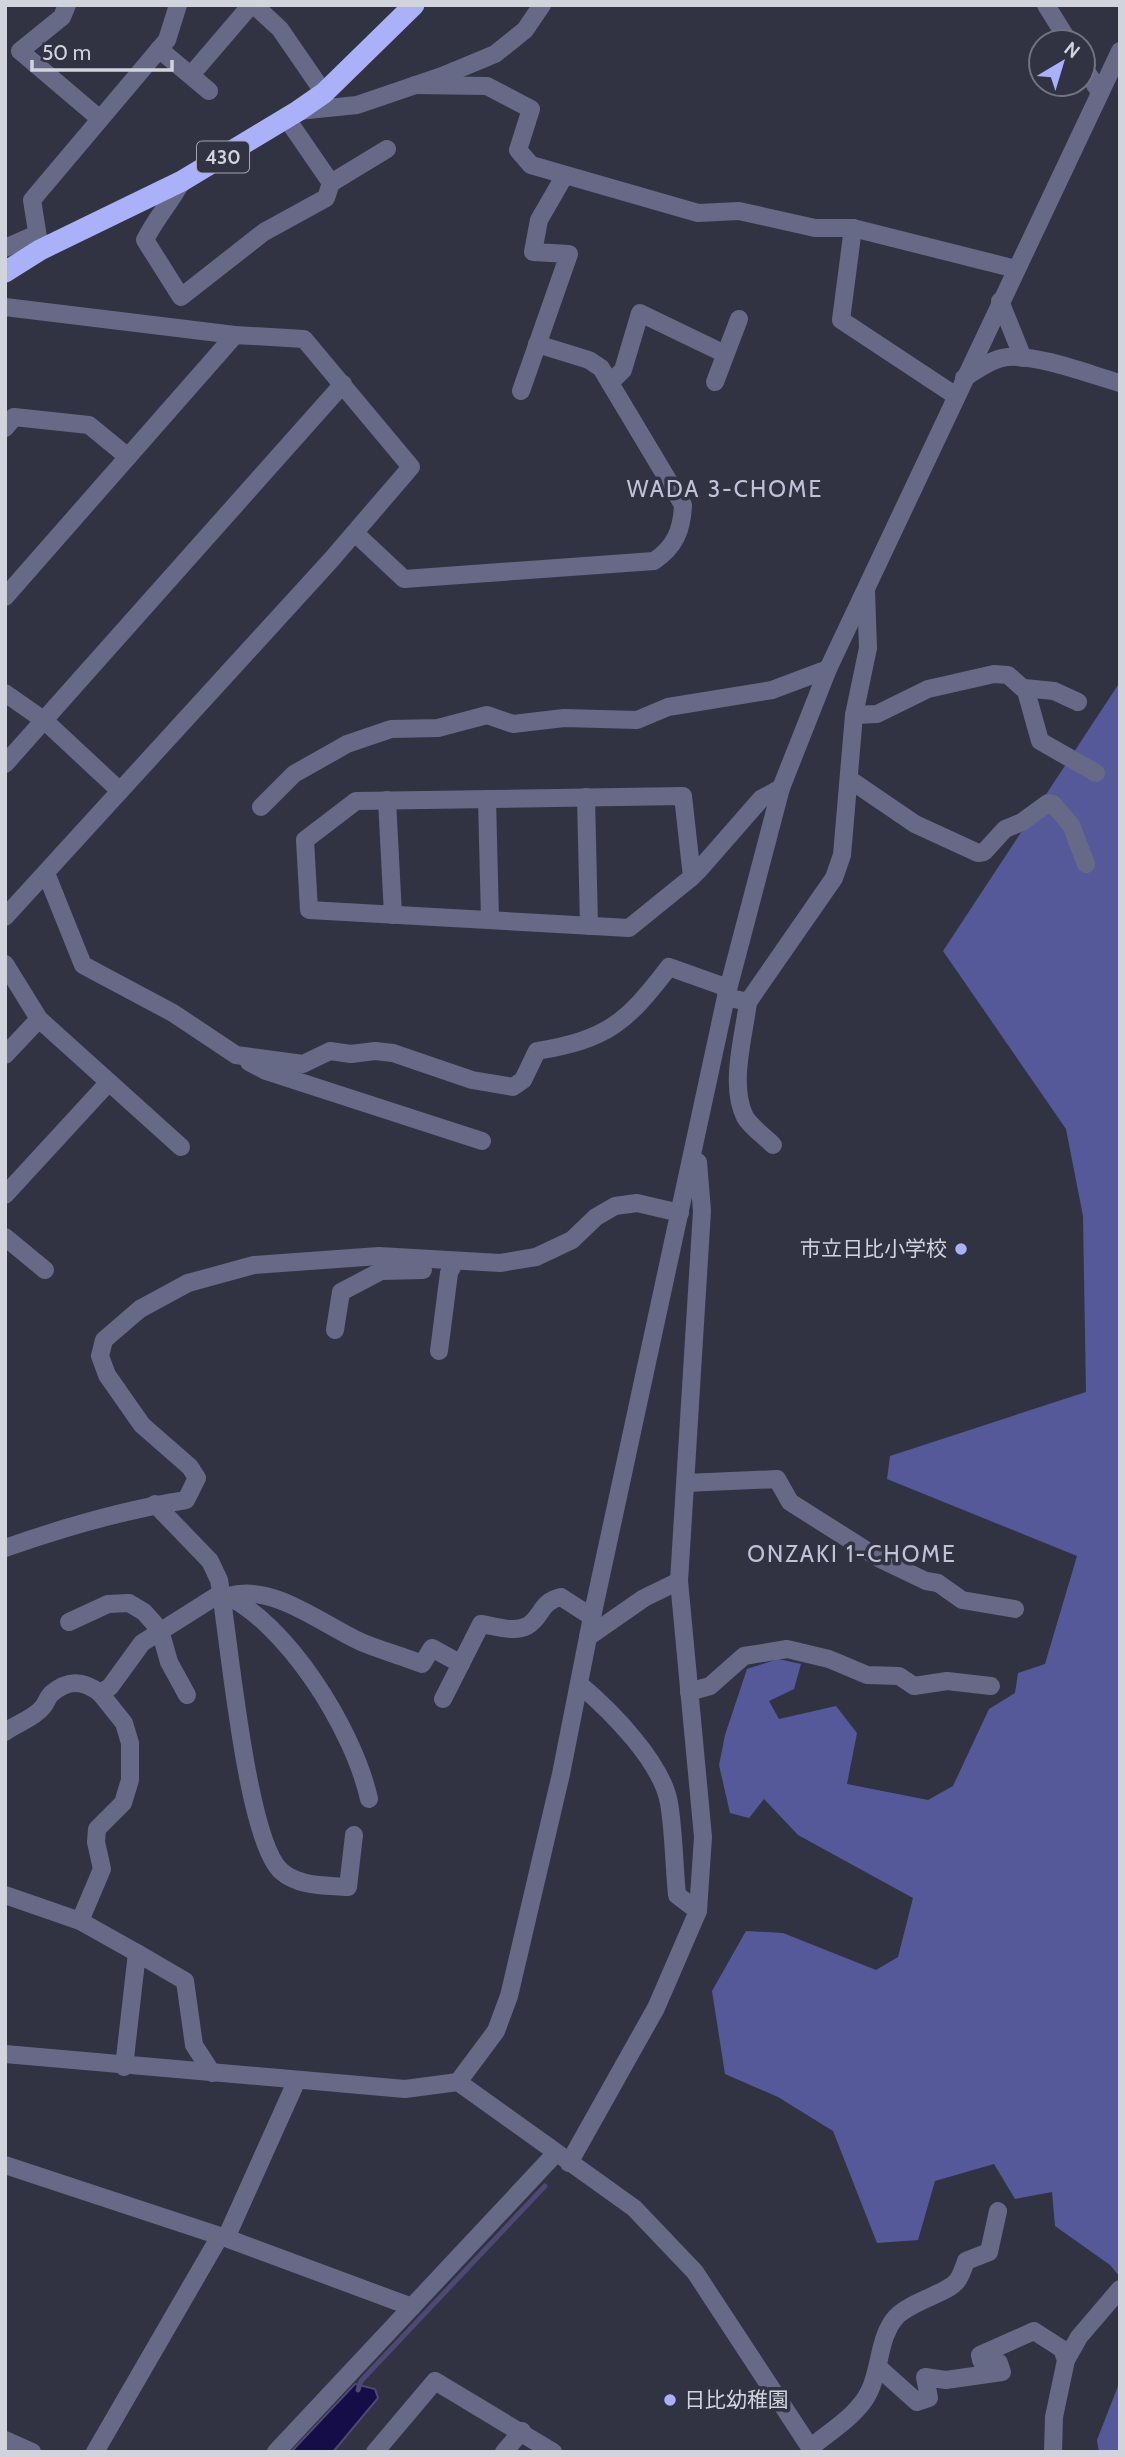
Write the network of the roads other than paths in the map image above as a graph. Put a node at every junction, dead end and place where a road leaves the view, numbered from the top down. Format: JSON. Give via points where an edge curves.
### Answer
{"nodes":[{"id":1,"x":67,"y":5,"type":"edge"},
{"id":2,"x":178,"y":5,"type":"edge"},
{"id":3,"x":253,"y":5,"type":"edge"},
{"id":4,"x":414,"y":5,"type":"edge"},
{"id":5,"x":542,"y":5,"type":"edge"},
{"id":6,"x":1046,"y":5,"type":"edge"},
{"id":7,"x":1060,"y":28,"type":"edge"},
{"id":8,"x":159,"y":49,"type":"junction"},
{"id":9,"x":1120,"y":51,"type":"edge"},
{"id":10,"x":191,"y":75,"type":"junction"},
{"id":11,"x":415,"y":85,"type":"junction"},
{"id":12,"x":209,"y":91,"type":"dead end"},
{"id":13,"x":1098,"y":91,"type":"joint"},
{"id":14,"x":324,"y":93,"type":"junction"},
{"id":15,"x":292,"y":115,"type":"junction"},
{"id":16,"x":100,"y":119,"type":"junction"},
{"id":17,"x":387,"y":149,"type":"dead end"},
{"id":18,"x":565,"y":175,"type":"junction"},
{"id":19,"x":182,"y":181,"type":"junction"},
{"id":20,"x":331,"y":183,"type":"junction"},
{"id":21,"x":853,"y":228,"type":"junction"},
{"id":22,"x":38,"y":242,"type":"junction"},
{"id":23,"x":5,"y":248,"type":"edge"},
{"id":24,"x":1016,"y":269,"type":"junction"},
{"id":25,"x":5,"y":272,"type":"edge"},
{"id":26,"x":1000,"y":301,"type":"junction"},
{"id":27,"x":5,"y":307,"type":"edge"},
{"id":28,"x":739,"y":319,"type":"dead end"},
{"id":29,"x":235,"y":335,"type":"junction"},
{"id":30,"x":537,"y":344,"type":"junction"},
{"id":31,"x":725,"y":354,"type":"junction"},
{"id":32,"x":1023,"y":358,"type":"junction"},
{"id":33,"x":964,"y":378,"type":"junction"},
{"id":34,"x":715,"y":382,"type":"dead end"},
{"id":35,"x":610,"y":383,"type":"junction"},
{"id":36,"x":1120,"y":383,"type":"edge"},
{"id":37,"x":343,"y":384,"type":"junction"},
{"id":38,"x":521,"y":391,"type":"dead end"},
{"id":39,"x":956,"y":396,"type":"junction"},
{"id":40,"x":5,"y":428,"type":"edge"},
{"id":41,"x":128,"y":457,"type":"junction"},
{"id":42,"x":355,"y":533,"type":"junction"},
{"id":43,"x":866,"y":587,"type":"junction"},
{"id":44,"x":5,"y":597,"type":"edge"},
{"id":45,"x":828,"y":669,"type":"junction"},
{"id":46,"x":1024,"y":688,"type":"junction"},
{"id":47,"x":5,"y":693,"type":"edge"},
{"id":48,"x":1078,"y":702,"type":"dead end"},
{"id":49,"x":854,"y":715,"type":"junction"},
{"id":50,"x":45,"y":721,"type":"junction"},
{"id":51,"x":5,"y":764,"type":"edge"},
{"id":52,"x":1096,"y":773,"type":"dead end"},
{"id":53,"x":849,"y":779,"type":"junction"},
{"id":54,"x":781,"y":788,"type":"junction"},
{"id":55,"x":120,"y":791,"type":"junction"},
{"id":56,"x":586,"y":797,"type":"junction"},
{"id":57,"x":486,"y":799,"type":"junction"},
{"id":58,"x":387,"y":800,"type":"junction"},
{"id":59,"x":261,"y":807,"type":"dead end"},
{"id":60,"x":1086,"y":864,"type":"dead end"},
{"id":61,"x":47,"y":873,"type":"junction"},
{"id":62,"x":692,"y":877,"type":"junction"},
{"id":63,"x":393,"y":915,"type":"junction"},
{"id":64,"x":5,"y":917,"type":"edge"},
{"id":65,"x":490,"y":920,"type":"junction"},
{"id":66,"x":589,"y":926,"type":"junction"},
{"id":67,"x":5,"y":964,"type":"edge"},
{"id":68,"x":727,"y":993,"type":"junction"},
{"id":69,"x":748,"y":1002,"type":"junction"},
{"id":70,"x":38,"y":1019,"type":"junction"},
{"id":71,"x":5,"y":1055,"type":"edge"},
{"id":72,"x":236,"y":1055,"type":"junction"},
{"id":73,"x":109,"y":1082,"type":"junction"},
{"id":74,"x":482,"y":1140,"type":"dead end"},
{"id":75,"x":696,"y":1144,"type":"junction"},
{"id":76,"x":773,"y":1145,"type":"dead end"},
{"id":77,"x":181,"y":1147,"type":"dead end"},
{"id":78,"x":5,"y":1195,"type":"edge"},
{"id":79,"x":680,"y":1213,"type":"junction"},
{"id":80,"x":5,"y":1237,"type":"edge"},
{"id":81,"x":451,"y":1268,"type":"junction"},
{"id":82,"x":44,"y":1269,"type":"dead end"},
{"id":83,"x":335,"y":1330,"type":"dead end"},
{"id":84,"x":439,"y":1351,"type":"dead end"},
{"id":85,"x":686,"y":1483,"type":"junction"},
{"id":86,"x":155,"y":1504,"type":"junction"},
{"id":87,"x":5,"y":1548,"type":"edge"},
{"id":88,"x":679,"y":1581,"type":"junction"},
{"id":89,"x":225,"y":1595,"type":"junction"},
{"id":90,"x":1015,"y":1609,"type":"dead end"},
{"id":91,"x":592,"y":1617,"type":"junction"},
{"id":92,"x":69,"y":1622,"type":"dead end"},
{"id":93,"x":160,"y":1630,"type":"junction"},
{"id":94,"x":587,"y":1637,"type":"junction"},
{"id":95,"x":461,"y":1664,"type":"junction"},
{"id":96,"x":579,"y":1684,"type":"junction"},
{"id":97,"x":991,"y":1686,"type":"dead end"},
{"id":98,"x":689,"y":1692,"type":"junction"},
{"id":99,"x":100,"y":1693,"type":"junction"},
{"id":100,"x":187,"y":1695,"type":"dead end"},
{"id":101,"x":443,"y":1699,"type":"dead end"},
{"id":102,"x":5,"y":1732,"type":"edge"},
{"id":103,"x":369,"y":1799,"type":"dead end"},
{"id":104,"x":354,"y":1835,"type":"dead end"},
{"id":105,"x":5,"y":1895,"type":"edge"},
{"id":106,"x":698,"y":1911,"type":"junction"},
{"id":107,"x":80,"y":1921,"type":"junction"},
{"id":108,"x":137,"y":1952,"type":"junction"},
{"id":109,"x":5,"y":2054,"type":"edge"},
{"id":110,"x":124,"y":2067,"type":"junction"},
{"id":111,"x":212,"y":2073,"type":"junction"},
{"id":112,"x":297,"y":2080,"type":"junction"},
{"id":113,"x":457,"y":2082,"type":"junction"},
{"id":114,"x":563,"y":2158,"type":"junction"},
{"id":115,"x":5,"y":2165,"type":"edge"},
{"id":116,"x":999,"y":2211,"type":"dead end"},
{"id":117,"x":223,"y":2237,"type":"junction"},
{"id":118,"x":1120,"y":2289,"type":"edge"},
{"id":119,"x":412,"y":2307,"type":"junction"},
{"id":120,"x":1066,"y":2360,"type":"junction"},
{"id":121,"x":878,"y":2367,"type":"junction"},
{"id":122,"x":522,"y":2431,"type":"junction"},
{"id":123,"x":5,"y":2440,"type":"edge"},
{"id":124,"x":811,"y":2450,"type":"edge"},
{"id":125,"x":30,"y":2451,"type":"edge"},
{"id":126,"x":95,"y":2452,"type":"edge"},
{"id":127,"x":276,"y":2452,"type":"edge"},
{"id":128,"x":375,"y":2452,"type":"edge"},
{"id":129,"x":503,"y":2452,"type":"edge"},
{"id":130,"x":553,"y":2452,"type":"edge"},
{"id":131,"x":1053,"y":2452,"type":"edge"}],
"edges":[{"from":1,"to":16,"type":"street","via":[[62,17],[20,51]]},
{"from":2,"to":8,"type":"street","via":[[167,40]]},
{"from":3,"to":10,"type":"street"},
{"from":3,"to":14,"type":"street","via":[[280,29]]},
{"from":4,"to":14,"type":"highway","number":"430"},
{"from":5,"to":11,"type":"street","via":[[525,30],[495,54]]},
{"from":6,"to":7,"type":"street"},
{"from":8,"to":10,"type":"street"},
{"from":8,"to":16,"type":"street"},
{"from":9,"to":13,"type":"street"},
{"from":10,"to":12,"type":"street"},
{"from":11,"to":15,"type":"street","via":[[356,105]]},
{"from":11,"to":18,"type":"street","via":[[487,86],[514,97],[531,109],[518,150],[531,165]]},
{"from":13,"to":24,"type":"street"},
{"from":14,"to":15,"type":"highway","number":"430"},
{"from":15,"to":19,"type":"highway","number":"430"},
{"from":15,"to":20,"type":"street"},
{"from":16,"to":22,"type":"street","via":[[32,200]]},
{"from":17,"to":20,"type":"street"},
{"from":18,"to":21,"type":"street","via":[[698,213],[739,211],[815,228]]},
{"from":18,"to":30,"type":"street","via":[[539,220],[533,253],[569,254]]},
{"from":19,"to":20,"type":"street","via":[[145,240],[181,297],[264,232],[326,198]]},
{"from":19,"to":22,"type":"highway","number":"430"},
{"from":21,"to":24,"type":"street"},
{"from":21,"to":39,"type":"street","via":[[841,320]]},
{"from":22,"to":23,"type":"street"},
{"from":22,"to":25,"type":"highway","number":"430"},
{"from":24,"to":26,"type":"street"},
{"from":26,"to":32,"type":"street"},
{"from":26,"to":33,"type":"street"},
{"from":27,"to":29,"type":"street"},
{"from":28,"to":31,"type":"street"},
{"from":29,"to":37,"type":"street","via":[[304,339]]},
{"from":29,"to":41,"type":"street"},
{"from":30,"to":35,"type":"street","via":[[589,360]]},
{"from":30,"to":38,"type":"street"},
{"from":31,"to":34,"type":"street"},
{"from":31,"to":35,"type":"street","via":[[640,313],[623,370]]},
{"from":32,"to":33,"type":"street","via":[[1007,356]]},
{"from":32,"to":36,"type":"street"},
{"from":33,"to":39,"type":"street"},
{"from":35,"to":42,"type":"street","via":[[683,505],[677,537],[668,552],[654,561],[404,579]]},
{"from":37,"to":42,"type":"street","via":[[411,467]]},
{"from":37,"to":50,"type":"street"},
{"from":39,"to":43,"type":"street"},
{"from":40,"to":41,"type":"street","via":[[14,417],[89,425]]},
{"from":41,"to":44,"type":"street"},
{"from":42,"to":55,"type":"street"},
{"from":43,"to":45,"type":"street"},
{"from":43,"to":49,"type":"street","via":[[868,648]]},
{"from":45,"to":54,"type":"street"},
{"from":45,"to":59,"type":"street","via":[[772,690],[668,707],[637,720],[564,718],[513,724],[487,715],[438,728],[391,729],[347,744],[294,774]]},
{"from":46,"to":48,"type":"street","via":[[1054,691]]},
{"from":46,"to":49,"type":"street","via":[[1008,675],[994,674],[928,689],[877,714]]},
{"from":46,"to":52,"type":"street","via":[[1040,741]]},
{"from":47,"to":50,"type":"street"},
{"from":49,"to":53,"type":"street"},
{"from":50,"to":51,"type":"street"},
{"from":50,"to":55,"type":"street"},
{"from":53,"to":60,"type":"street","via":[[915,824],[978,853],[1005,829],[1053,804],[1070,825]]},
{"from":53,"to":69,"type":"street","via":[[842,855],[834,878]]},
{"from":54,"to":62,"type":"street","via":[[761,799]]},
{"from":54,"to":68,"type":"street"},
{"from":55,"to":61,"type":"street"},
{"from":56,"to":57,"type":"street"},
{"from":56,"to":62,"type":"street","via":[[683,796]]},
{"from":56,"to":66,"type":"street"},
{"from":57,"to":58,"type":"street"},
{"from":57,"to":65,"type":"street"},
{"from":58,"to":63,"type":"street"},
{"from":58,"to":63,"type":"street","via":[[356,801],[305,840],[309,909]]},
{"from":61,"to":64,"type":"street"},
{"from":61,"to":72,"type":"street","via":[[83,965],[173,1013]]},
{"from":62,"to":66,"type":"street","via":[[629,928]]},
{"from":63,"to":65,"type":"street"},
{"from":65,"to":66,"type":"street"},
{"from":67,"to":70,"type":"street"},
{"from":68,"to":69,"type":"street"},
{"from":68,"to":72,"type":"street","via":[[669,967],[627,1018],[571,1045],[537,1051],[523,1080],[513,1087],[472,1080],[384,1052],[330,1051],[303,1064]]},
{"from":68,"to":75,"type":"street"},
{"from":69,"to":76,"type":"street","via":[[740,1102],[747,1120]]},
{"from":70,"to":71,"type":"street"},
{"from":70,"to":73,"type":"street"},
{"from":72,"to":74,"type":"street","via":[[266,1071]]},
{"from":73,"to":77,"type":"street"},
{"from":73,"to":78,"type":"street"},
{"from":75,"to":79,"type":"street"},
{"from":75,"to":85,"type":"street","via":[[702,1211]]},
{"from":79,"to":81,"type":"street","via":[[637,1203],[615,1206],[572,1240],[536,1257]]},
{"from":79,"to":91,"type":"street"},
{"from":80,"to":82,"type":"street"},
{"from":81,"to":83,"type":"street","via":[[382,1271],[341,1292]]},
{"from":81,"to":84,"type":"street"},
{"from":81,"to":86,"type":"street","via":[[379,1256],[254,1265],[188,1283],[140,1309],[104,1340],[100,1356],[107,1375],[142,1425],[190,1466],[197,1478],[186,1500]]},
{"from":85,"to":88,"type":"street"},
{"from":85,"to":90,"type":"street","via":[[777,1479],[790,1502],[880,1559],[938,1583],[962,1600]]},
{"from":86,"to":87,"type":"street","via":[[73,1524]]},
{"from":86,"to":89,"type":"street","via":[[210,1561]]},
{"from":88,"to":94,"type":"street","via":[[644,1598]]},
{"from":88,"to":98,"type":"street"},
{"from":89,"to":93,"type":"street"},
{"from":89,"to":95,"type":"street","via":[[244,1592],[268,1598],[316,1615],[363,1643],[422,1664],[432,1648]]},
{"from":89,"to":103,"type":"street","via":[[240,1601],[275,1631],[299,1661],[353,1746]]},
{"from":89,"to":104,"type":"street","via":[[254,1812],[267,1850],[281,1871],[298,1882],[348,1887]]},
{"from":91,"to":94,"type":"street"},
{"from":91,"to":95,"type":"street","via":[[561,1597],[548,1600],[528,1625],[511,1629],[481,1624]]},
{"from":92,"to":93,"type":"street","via":[[108,1604],[129,1603]]},
{"from":93,"to":99,"type":"street","via":[[130,1655],[110,1687]]},
{"from":93,"to":100,"type":"street","via":[[169,1662]]},
{"from":94,"to":96,"type":"street"},
{"from":95,"to":101,"type":"street"},
{"from":96,"to":106,"type":"street","via":[[605,1706],[653,1766],[669,1800],[677,1895]]},
{"from":96,"to":113,"type":"street","via":[[509,1996],[496,2031]]},
{"from":97,"to":98,"type":"street","via":[[947,1681],[914,1686],[899,1676],[867,1675],[787,1649],[744,1656],[710,1686]]},
{"from":98,"to":106,"type":"street","via":[[703,1837]]},
{"from":99,"to":102,"type":"street","via":[[75,1681],[65,1685],[49,1695],[43,1708]]},
{"from":99,"to":107,"type":"street","via":[[124,1724],[130,1743],[130,1780],[123,1803],[97,1829],[102,1869]]},
{"from":105,"to":107,"type":"street"},
{"from":106,"to":114,"type":"street","via":[[656,2008]]},
{"from":107,"to":108,"type":"street"},
{"from":108,"to":110,"type":"street"},
{"from":108,"to":111,"type":"street","via":[[185,1981],[194,2045]]},
{"from":109,"to":110,"type":"street"},
{"from":110,"to":111,"type":"street"},
{"from":111,"to":112,"type":"street"},
{"from":112,"to":113,"type":"street","via":[[405,2089]]},
{"from":112,"to":117,"type":"street"},
{"from":113,"to":114,"type":"street"},
{"from":114,"to":119,"type":"street"},
{"from":114,"to":124,"type":"street","via":[[634,2207],[695,2272]]},
{"from":115,"to":117,"type":"street"},
{"from":116,"to":121,"type":"street","via":[[989,2252],[966,2261],[956,2283],[911,2304],[895,2318],[886,2333]]},
{"from":117,"to":119,"type":"street"},
{"from":117,"to":126,"type":"street"},
{"from":118,"to":120,"type":"street","via":[[1079,2337]]},
{"from":119,"to":127,"type":"street"},
{"from":120,"to":121,"type":"street","via":[[1062,2349],[1034,2331],[980,2355],[981,2360],[999,2363],[1002,2372],[946,2380],[925,2377],[929,2398],[917,2402]]},
{"from":120,"to":131,"type":"street","via":[[1054,2417]]},
{"from":121,"to":124,"type":"street","via":[[868,2394]]},
{"from":122,"to":128,"type":"street","via":[[435,2381]]},
{"from":122,"to":129,"type":"street"},
{"from":122,"to":130,"type":"street"},
{"from":123,"to":125,"type":"street"}]}
